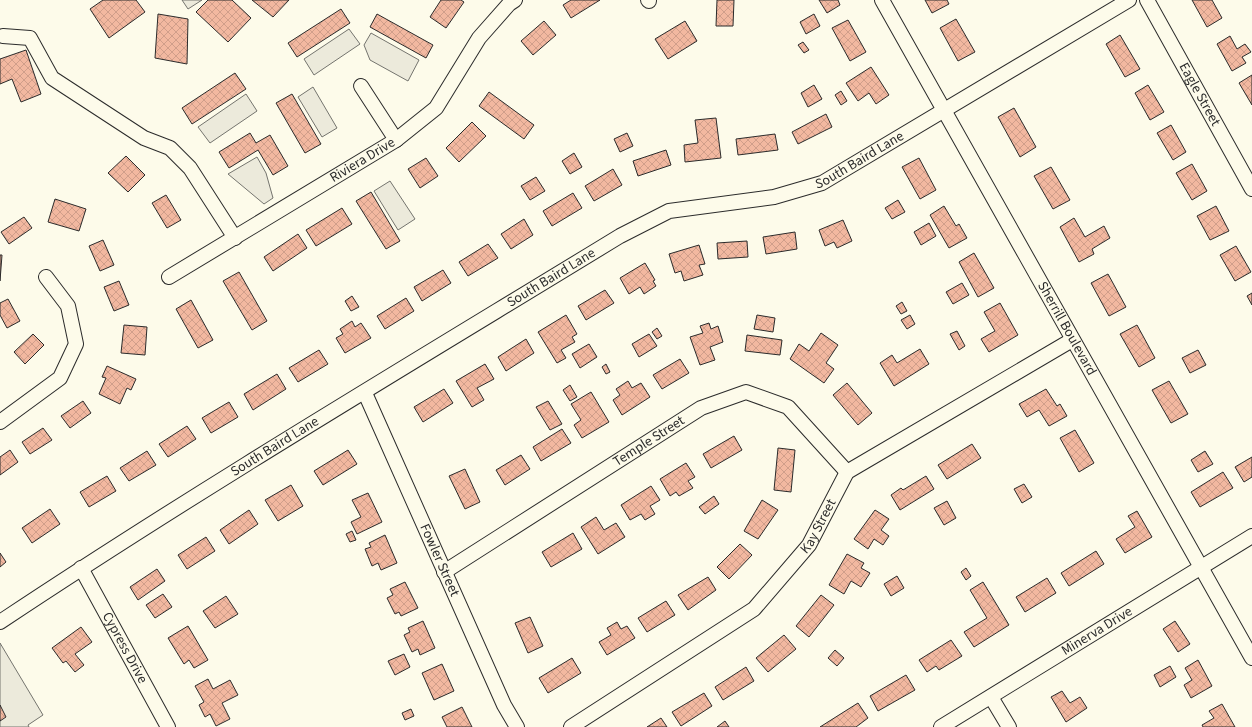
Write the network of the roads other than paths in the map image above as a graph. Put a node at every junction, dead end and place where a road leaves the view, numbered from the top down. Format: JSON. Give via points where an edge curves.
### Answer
{"nodes":[{"id":1,"x":515,"y":0,"type":"edge"},
{"id":2,"x":882,"y":0,"type":"edge"},
{"id":3,"x":1129,"y":0,"type":"edge"},
{"id":4,"x":1147,"y":0,"type":"edge"},
{"id":5,"x":2,"y":36,"type":"dead end"},
{"id":6,"x":361,"y":86,"type":"dead end"},
{"id":7,"x":944,"y":110,"type":"junction"},
{"id":8,"x":396,"y":140,"type":"junction"},
{"id":9,"x":1252,"y":189,"type":"edge"},
{"id":10,"x":235,"y":238,"type":"junction"},
{"id":11,"x":46,"y":277,"type":"dead end"},
{"id":12,"x":169,"y":277,"type":"dead end"},
{"id":13,"x":1072,"y":340,"type":"junction"},
{"id":14,"x":365,"y":393,"type":"junction"},
{"id":15,"x":0,"y":422,"type":"edge"},
{"id":16,"x":847,"y":472,"type":"junction"},
{"id":17,"x":1252,"y":536,"type":"edge"},
{"id":18,"x":80,"y":568,"type":"junction"},
{"id":19,"x":1200,"y":568,"type":"junction"},
{"id":20,"x":444,"y":572,"type":"junction"},
{"id":21,"x":0,"y":622,"type":"edge"},
{"id":22,"x":1252,"y":658,"type":"edge"},
{"id":23,"x":991,"y":697,"type":"junction"},
{"id":24,"x":168,"y":727,"type":"edge"},
{"id":25,"x":517,"y":727,"type":"edge"},
{"id":26,"x":571,"y":727,"type":"edge"},
{"id":27,"x":941,"y":727,"type":"edge"},
{"id":28,"x":1009,"y":727,"type":"edge"}],
"edges":[{"from":1,"to":8,"type":"street","name":"Riviera Drive","via":[[479,38],[436,108]]},
{"from":2,"to":7,"type":"street","name":"Sherrill Boulevard"},
{"from":3,"to":7,"type":"street","name":"South Baird Lane"},
{"from":4,"to":9,"type":"street","name":"Eagle Street"},
{"from":5,"to":10,"type":"street","via":[[30,38],[52,78],[144,138],[170,148],[190,168]]},
{"from":6,"to":8,"type":"street"},
{"from":7,"to":13,"type":"street","name":"Sherrill Boulevard"},
{"from":7,"to":14,"type":"street","name":"South Baird Lane","via":[[822,183],[774,197],[669,210],[620,236]]},
{"from":8,"to":10,"type":"street","name":"Riviera Drive"},
{"from":10,"to":12,"type":"street","name":"Riviera Drive"},
{"from":11,"to":15,"type":"street","via":[[68,306],[76,344],[60,378]]},
{"from":13,"to":16,"type":"street"},
{"from":13,"to":19,"type":"street","name":"Sherrill Boulevard"},
{"from":14,"to":18,"type":"street","name":"South Baird Lane"},
{"from":14,"to":20,"type":"street","name":"Fowler Street"},
{"from":16,"to":20,"type":"street","name":"Temple Street","via":[[788,407],[746,392],[701,408]]},
{"from":16,"to":26,"type":"street","name":"Kay Street","via":[[809,545],[754,609]]},
{"from":17,"to":19,"type":"street","name":"Minerva Drive"},
{"from":18,"to":21,"type":"street","name":"South Baird Lane"},
{"from":18,"to":24,"type":"street","name":"Cypress Drive"},
{"from":19,"to":22,"type":"street","name":"Sherrill Boulevard"},
{"from":19,"to":23,"type":"street","name":"Minerva Drive"},
{"from":20,"to":25,"type":"street","name":"Fowler Street","via":[[504,705]]},
{"from":23,"to":27,"type":"street","name":"Minerva Drive"},
{"from":23,"to":28,"type":"street"}]}
